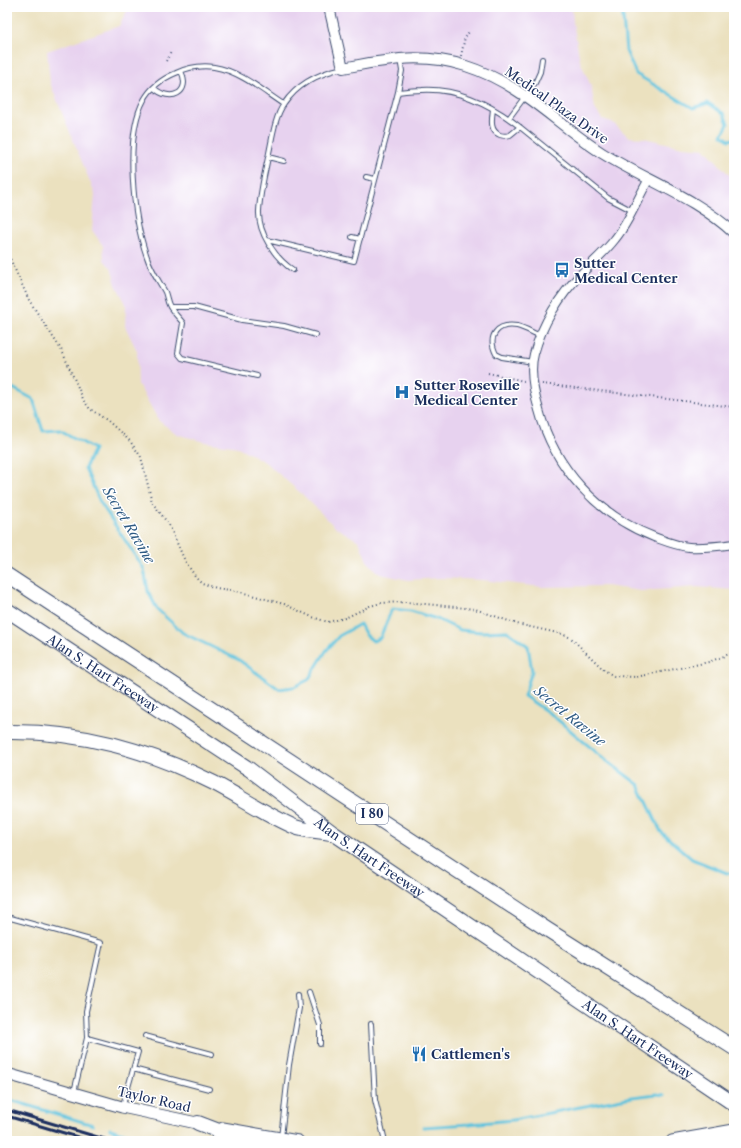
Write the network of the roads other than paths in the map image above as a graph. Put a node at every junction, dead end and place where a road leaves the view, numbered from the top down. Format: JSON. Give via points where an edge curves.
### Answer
{"nodes":[{"id":1,"x":330,"y":7,"type":"edge"},
{"id":2,"x":400,"y":59,"type":"junction"},
{"id":3,"x":542,"y":59,"type":"dead end"},
{"id":4,"x":343,"y":68,"type":"junction"},
{"id":5,"x":181,"y":71,"type":"junction"},
{"id":6,"x":154,"y":88,"type":"junction"},
{"id":7,"x":398,"y":92,"type":"junction"},
{"id":8,"x":525,"y":96,"type":"junction"},
{"id":9,"x":283,"y":104,"type":"junction"},
{"id":10,"x":493,"y":109,"type":"junction"},
{"id":11,"x":508,"y":118,"type":"junction"},
{"id":12,"x":520,"y":127,"type":"junction"},
{"id":13,"x":268,"y":157,"type":"junction"},
{"id":14,"x":284,"y":161,"type":"dead end"},
{"id":15,"x":366,"y":177,"type":"dead end"},
{"id":16,"x":375,"y":179,"type":"junction"},
{"id":17,"x":649,"y":179,"type":"junction"},
{"id":18,"x":633,"y":211,"type":"junction"},
{"id":19,"x":734,"y":233,"type":"edge"},
{"id":20,"x":352,"y":237,"type":"dead end"},
{"id":21,"x":360,"y":239,"type":"junction"},
{"id":22,"x":267,"y":240,"type":"junction"},
{"id":23,"x":293,"y":270,"type":"dead end"},
{"id":24,"x":170,"y":307,"type":"junction"},
{"id":25,"x":316,"y":335,"type":"dead end"},
{"id":26,"x":541,"y":336,"type":"junction"},
{"id":27,"x":533,"y":362,"type":"junction"},
{"id":28,"x":257,"y":376,"type":"dead end"},
{"id":29,"x":734,"y":544,"type":"edge"},
{"id":30,"x":7,"y":575,"type":"edge"},
{"id":31,"x":7,"y":610,"type":"edge"},
{"id":32,"x":7,"y":732,"type":"edge"},
{"id":33,"x":332,"y":833,"type":"junction"},
{"id":34,"x":7,"y":917,"type":"edge"},
{"id":35,"x":309,"y":992,"type":"dead end"},
{"id":36,"x":298,"y":994,"type":"dead end"},
{"id":37,"x":371,"y":1024,"type":"dead end"},
{"id":38,"x":145,"y":1036,"type":"dead end"},
{"id":39,"x":87,"y":1038,"type":"junction"},
{"id":40,"x":320,"y":1044,"type":"dead end"},
{"id":41,"x":734,"y":1048,"type":"edge"},
{"id":42,"x":212,"y":1054,"type":"dead end"},
{"id":43,"x":133,"y":1069,"type":"junction"},
{"id":44,"x":7,"y":1074,"type":"edge"},
{"id":45,"x":209,"y":1089,"type":"dead end"},
{"id":46,"x":73,"y":1093,"type":"junction"},
{"id":47,"x":734,"y":1104,"type":"edge"},
{"id":48,"x":122,"y":1107,"type":"junction"},
{"id":49,"x":198,"y":1123,"type":"junction"},
{"id":50,"x":734,"y":1130,"type":"edge"},
{"id":51,"x":281,"y":1138,"type":"junction"},
{"id":52,"x":245,"y":1141,"type":"edge"},
{"id":53,"x":298,"y":1141,"type":"edge"},
{"id":54,"x":385,"y":1141,"type":"edge"},
{"id":55,"x":672,"y":1141,"type":"edge"}],
"edges":[{"from":1,"to":4,"type":"street"},
{"from":2,"to":4,"type":"street","name":"Medical Plaza Drive"},
{"from":2,"to":7,"type":"lane","via":[[402,71]]},
{"from":2,"to":8,"type":"street","name":"Medical Plaza Drive","via":[[438,59],[460,63],[485,72]]},
{"from":3,"to":8,"type":"lane","via":[[535,83]]},
{"from":4,"to":9,"type":"lane","via":[[304,83]]},
{"from":5,"to":6,"type":"lane","via":[[166,77]]},
{"from":5,"to":6,"type":"lane","via":[[184,87],[181,91],[168,96]]},
{"from":5,"to":9,"type":"lane","via":[[189,67],[216,67],[236,74]]},
{"from":6,"to":24,"type":"lane","via":[[145,98],[135,127],[134,184],[147,257]]},
{"from":7,"to":10,"type":"lane","via":[[446,92],[466,97]]},
{"from":7,"to":16,"type":"lane"},
{"from":8,"to":11,"type":"lane"},
{"from":8,"to":17,"type":"street","name":"Medical Plaza Drive","via":[[602,153]]},
{"from":9,"to":13,"type":"lane"},
{"from":10,"to":11,"type":"lane"},
{"from":10,"to":12,"type":"lane","via":[[491,121],[497,134],[509,136]]},
{"from":11,"to":12,"type":"lane"},
{"from":12,"to":18,"type":"lane","via":[[608,198]]},
{"from":13,"to":14,"type":"lane"},
{"from":13,"to":22,"type":"lane","via":[[259,212]]},
{"from":15,"to":16,"type":"lane"},
{"from":16,"to":21,"type":"lane"},
{"from":17,"to":18,"type":"street"},
{"from":17,"to":19,"type":"street","name":"Medical Plaza Drive","via":[[699,205]]},
{"from":18,"to":26,"type":"street","via":[[615,240],[570,286],[550,316]]},
{"from":20,"to":21,"type":"lane"},
{"from":21,"to":22,"type":"lane","via":[[354,261]]},
{"from":22,"to":23,"type":"lane","via":[[278,257]]},
{"from":24,"to":25,"type":"lane","via":[[194,308]]},
{"from":24,"to":28,"type":"lane","via":[[183,323],[178,353],[182,358]]},
{"from":26,"to":27,"type":"street"},
{"from":26,"to":27,"type":"lane","via":[[518,326],[501,327],[495,331],[492,342],[496,354]]},
{"from":27,"to":29,"type":"street","via":[[533,383],[542,423],[556,454],[592,499],[624,522],[672,544],[704,547]]},
{"from":30,"to":41,"type":"highway","number":"I 80","via":[[548,930]]},
{"from":31,"to":33,"type":"highway","name":"Alan S. Hart Freeway","via":[[249,769]]},
{"from":32,"to":33,"type":"highway","via":[[48,733],[84,738],[144,753],[215,783],[296,827]]},
{"from":33,"to":47,"type":"highway","name":"Alan S. Hart Freeway"},
{"from":34,"to":39,"type":"lane","via":[[101,943],[86,1011]]},
{"from":35,"to":40,"type":"lane","via":[[320,1025]]},
{"from":36,"to":51,"type":"lane","via":[[299,1008],[289,1065]]},
{"from":37,"to":54,"type":"lane","via":[[375,1100]]},
{"from":38,"to":42,"type":"lane"},
{"from":39,"to":43,"type":"lane","via":[[138,1052]]},
{"from":39,"to":46,"type":"lane"},
{"from":43,"to":45,"type":"lane"},
{"from":43,"to":48,"type":"lane"},
{"from":44,"to":46,"type":"main road","name":"Taylor Road"},
{"from":46,"to":48,"type":"main road","name":"Taylor Road"},
{"from":48,"to":49,"type":"main road","name":"Taylor Road"},
{"from":49,"to":51,"type":"main road","name":"Taylor Road"},
{"from":49,"to":52,"type":"highway"},
{"from":50,"to":55,"type":"main road"},
{"from":51,"to":53,"type":"main road","name":"Taylor Road"}]}
